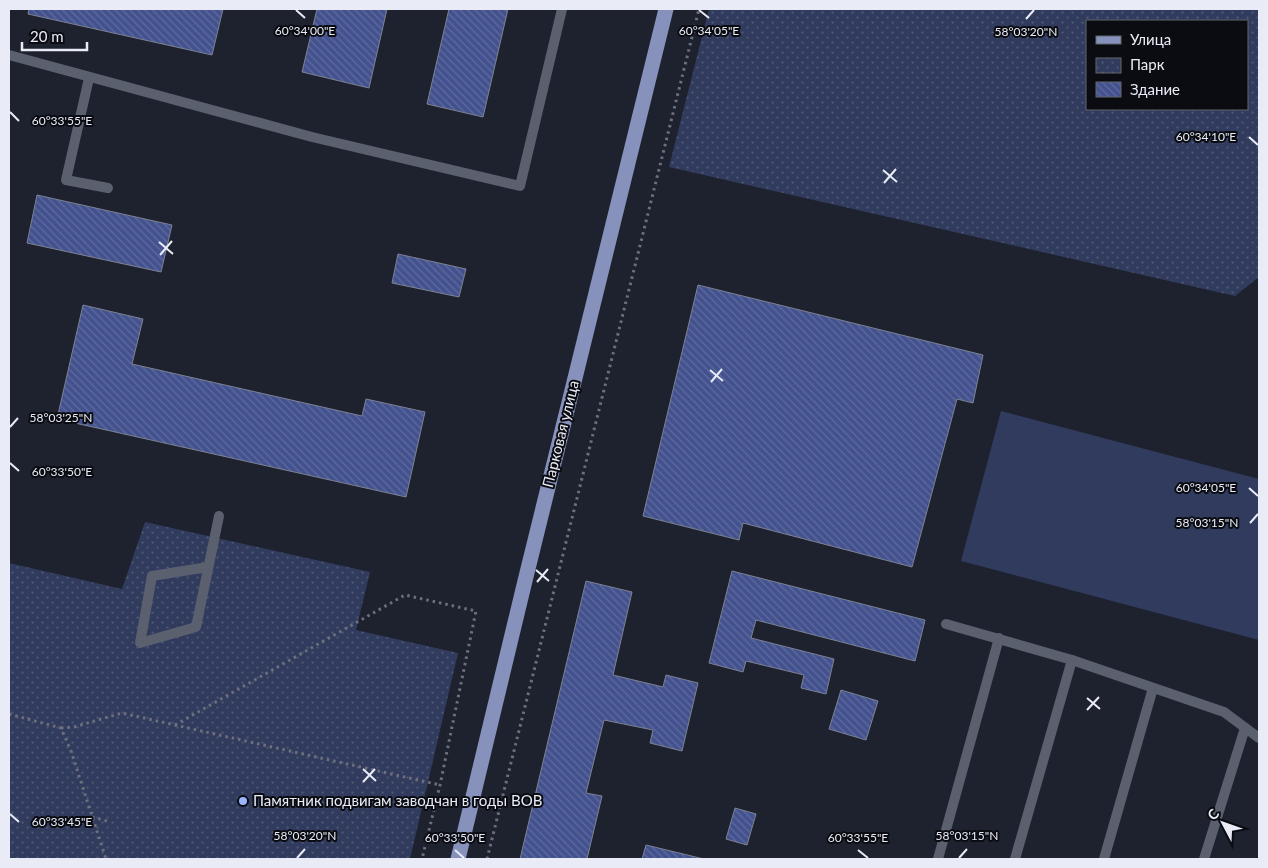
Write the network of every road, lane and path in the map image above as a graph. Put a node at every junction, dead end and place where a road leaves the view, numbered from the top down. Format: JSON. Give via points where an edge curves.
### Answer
{"nodes":[{"id":1,"x":562,"y":9,"type":"edge"},
{"id":2,"x":666,"y":9,"type":"edge"},
{"id":3,"x":699,"y":9,"type":"edge"},
{"id":4,"x":9,"y":55,"type":"edge"},
{"id":5,"x":89,"y":78,"type":"junction"},
{"id":6,"x":108,"y":188,"type":"dead end"},
{"id":7,"x":219,"y":516,"type":"dead end"},
{"id":8,"x":208,"y":567,"type":"junction"},
{"id":9,"x":946,"y":624,"type":"dead end"},
{"id":10,"x":999,"y":638,"type":"junction"},
{"id":11,"x":1072,"y":660,"type":"junction"},
{"id":12,"x":1153,"y":688,"type":"junction"},
{"id":13,"x":9,"y":714,"type":"edge"},
{"id":14,"x":175,"y":725,"type":"junction"},
{"id":15,"x":60,"y":728,"type":"junction"},
{"id":16,"x":1245,"y":728,"type":"junction"},
{"id":17,"x":1259,"y":738,"type":"edge"},
{"id":18,"x":440,"y":785,"type":"junction"},
{"id":19,"x":92,"y":817,"type":"junction"},
{"id":20,"x":107,"y":821,"type":"dead end"},
{"id":21,"x":106,"y":859,"type":"edge"},
{"id":22,"x":422,"y":859,"type":"edge"},
{"id":23,"x":458,"y":859,"type":"edge"},
{"id":24,"x":487,"y":859,"type":"edge"},
{"id":25,"x":938,"y":859,"type":"edge"},
{"id":26,"x":1015,"y":859,"type":"edge"},
{"id":27,"x":1104,"y":859,"type":"edge"},
{"id":28,"x":1204,"y":859,"type":"edge"}],
"edges":[{"from":1,"to":5,"type":"lane","via":[[520,186],[312,138]]},
{"from":2,"to":23,"type":"main road","name":"Парковая улица"},
{"from":3,"to":24,"type":"path"},
{"from":4,"to":5,"type":"lane"},
{"from":5,"to":6,"type":"lane","via":[[66,180]]},
{"from":7,"to":8,"type":"lane"},
{"from":8,"to":8,"type":"lane","via":[[196,627],[140,643],[152,576]]},
{"from":9,"to":10,"type":"lane"},
{"from":10,"to":11,"type":"lane"},
{"from":10,"to":25,"type":"lane"},
{"from":11,"to":12,"type":"lane"},
{"from":11,"to":26,"type":"lane"},
{"from":12,"to":16,"type":"lane","via":[[1224,712]]},
{"from":12,"to":27,"type":"lane"},
{"from":13,"to":15,"type":"path"},
{"from":14,"to":15,"type":"path","via":[[122,713]]},
{"from":14,"to":18,"type":"path"},
{"from":14,"to":18,"type":"path","via":[[405,595],[476,611]]},
{"from":15,"to":19,"type":"path","via":[[71,751]]},
{"from":16,"to":17,"type":"lane"},
{"from":16,"to":28,"type":"lane"},
{"from":18,"to":22,"type":"path"},
{"from":19,"to":20,"type":"path"},
{"from":19,"to":21,"type":"path"}]}
